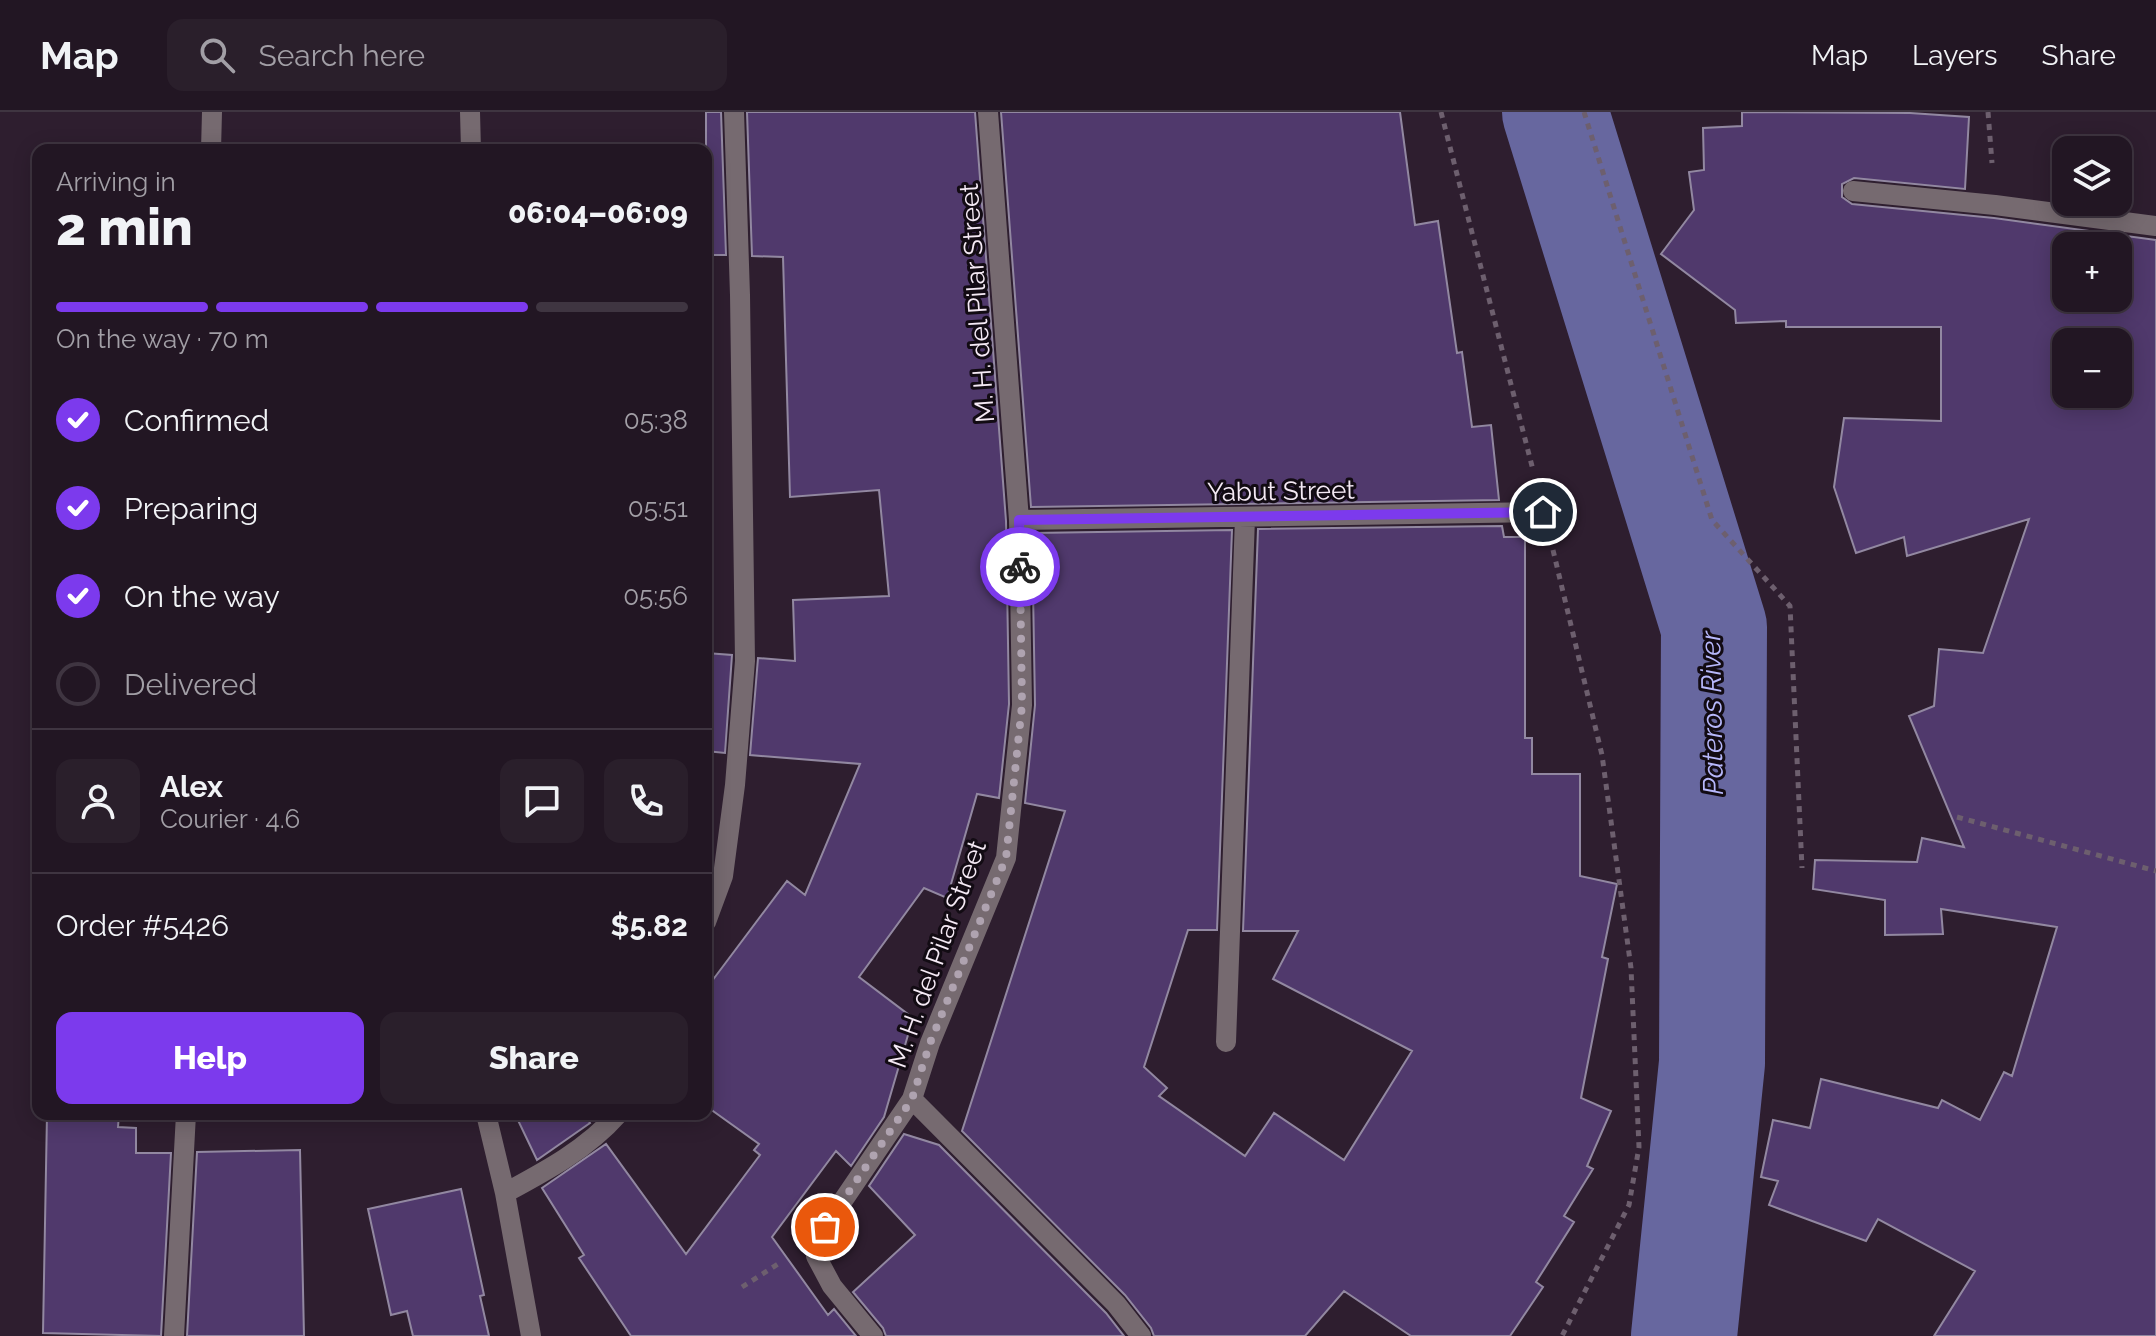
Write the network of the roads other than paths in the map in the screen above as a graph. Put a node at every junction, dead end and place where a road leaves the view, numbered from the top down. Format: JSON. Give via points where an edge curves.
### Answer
{"nodes":[{"id":1,"x":212,"y":112,"type":"edge"},
{"id":2,"x":470,"y":112,"type":"edge"},
{"id":3,"x":734,"y":112,"type":"edge"},
{"id":4,"x":988,"y":112,"type":"edge"},
{"id":5,"x":211,"y":144,"type":"edge"},
{"id":6,"x":471,"y":144,"type":"edge"},
{"id":7,"x":1853,"y":191,"type":"dead end"},
{"id":8,"x":2156,"y":226,"type":"edge"},
{"id":9,"x":1543,"y":512,"type":"road end"},
{"id":10,"x":1245,"y":518,"type":"junction"},
{"id":11,"x":1019,"y":520,"type":"junction"},
{"id":12,"x":712,"y":906,"type":"edge"},
{"id":13,"x":1226,"y":1042,"type":"dead end"},
{"id":14,"x":912,"y":1099,"type":"junction"},
{"id":15,"x":186,"y":1120,"type":"edge"},
{"id":16,"x":487,"y":1120,"type":"edge"},
{"id":17,"x":612,"y":1120,"type":"edge"},
{"id":18,"x":505,"y":1193,"type":"junction"},
{"id":19,"x":174,"y":1336,"type":"edge"},
{"id":20,"x":531,"y":1336,"type":"edge"},
{"id":21,"x":873,"y":1336,"type":"edge"},
{"id":22,"x":1141,"y":1336,"type":"edge"}],
"edges":[{"from":1,"to":5,"type":"street"},
{"from":2,"to":6,"type":"street"},
{"from":3,"to":12,"type":"street","via":[[745,661],[723,876]]},
{"from":4,"to":11,"type":"street","name":"M. H. del Pilar Street"},
{"from":7,"to":8,"type":"street"},
{"from":9,"to":10,"type":"street","name":"Yabut Street"},
{"from":10,"to":11,"type":"street","name":"Yabut Street"},
{"from":10,"to":13,"type":"street"},
{"from":11,"to":14,"type":"street","name":"M. H. del Pilar Street","via":[[1022,705],[1006,858]]},
{"from":14,"to":21,"type":"street","name":"M. H. del Pilar Street","via":[[825,1227],[816,1256],[832,1286]]},
{"from":14,"to":22,"type":"street","via":[[1116,1304]]},
{"from":15,"to":19,"type":"street"},
{"from":16,"to":18,"type":"street"},
{"from":17,"to":18,"type":"street","via":[[553,1167]]},
{"from":18,"to":20,"type":"street"}]}
